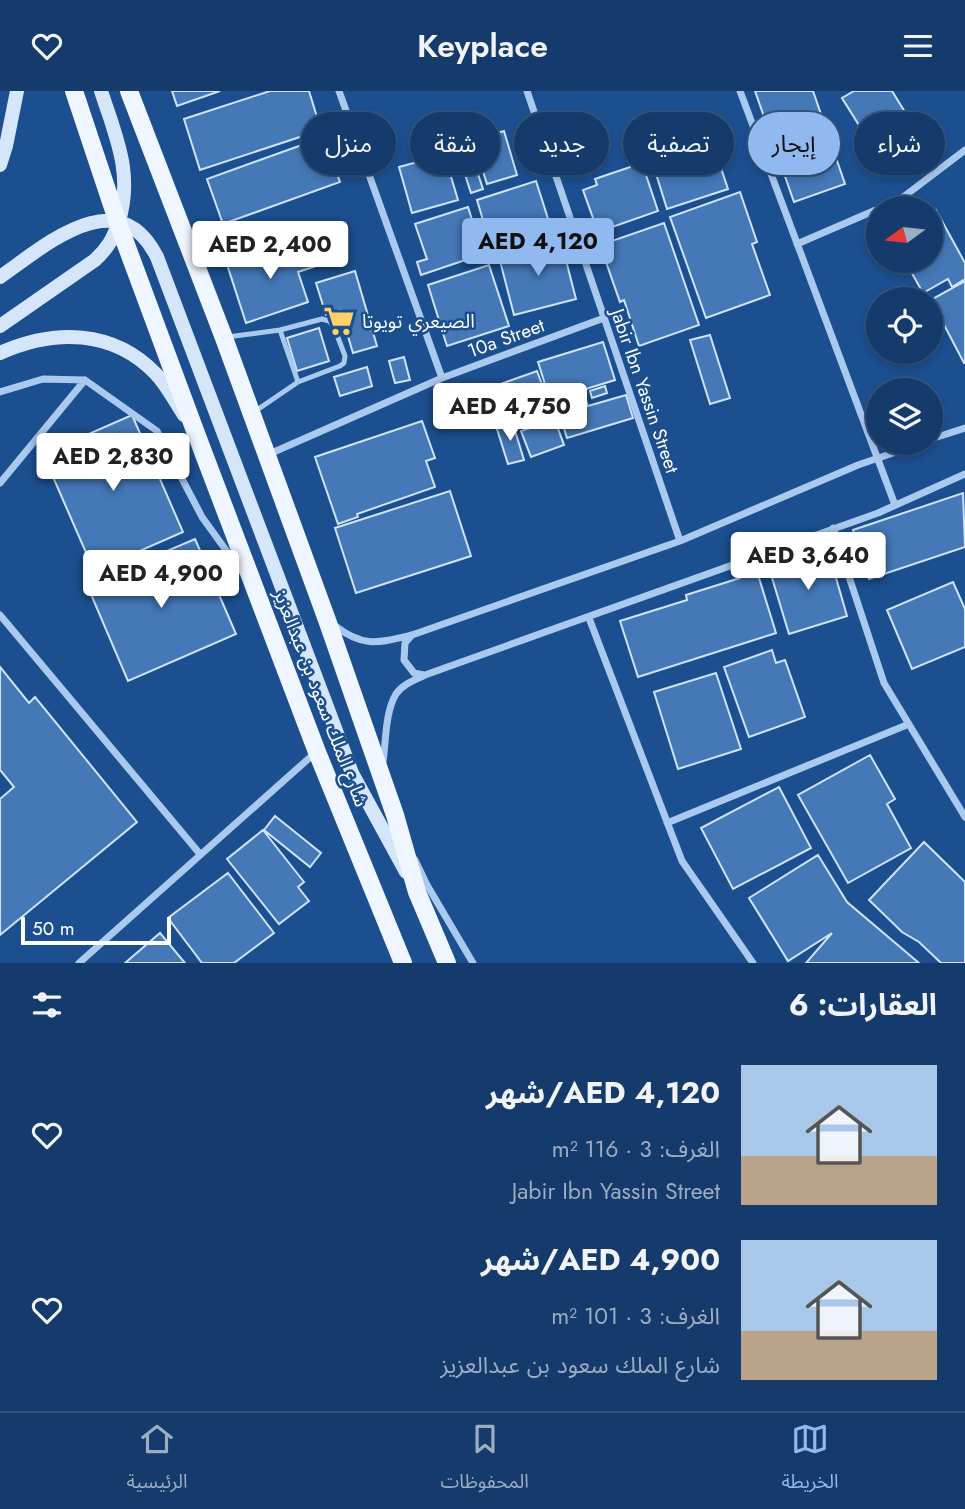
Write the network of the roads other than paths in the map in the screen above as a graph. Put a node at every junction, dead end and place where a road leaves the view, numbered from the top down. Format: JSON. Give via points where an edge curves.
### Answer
{"nodes":[{"id":1,"x":17,"y":91,"type":"edge"},
{"id":2,"x":74,"y":91,"type":"edge"},
{"id":3,"x":101,"y":91,"type":"edge"},
{"id":4,"x":129,"y":91,"type":"edge"},
{"id":5,"x":339,"y":91,"type":"edge"},
{"id":6,"x":527,"y":91,"type":"edge"},
{"id":7,"x":740,"y":91,"type":"edge"},
{"id":8,"x":965,"y":150,"type":"edge"},
{"id":9,"x":0,"y":165,"type":"edge"},
{"id":10,"x":905,"y":196,"type":"edge"},
{"id":11,"x":866,"y":214,"type":"edge"},
{"id":12,"x":118,"y":223,"type":"junction"},
{"id":13,"x":797,"y":244,"type":"junction"},
{"id":14,"x":0,"y":277,"type":"edge"},
{"id":15,"x":604,"y":319,"type":"junction"},
{"id":16,"x":0,"y":326,"type":"edge"},
{"id":17,"x":280,"y":330,"type":"junction"},
{"id":18,"x":224,"y":338,"type":"junction"},
{"id":19,"x":0,"y":353,"type":"edge"},
{"id":20,"x":442,"y":379,"type":"junction"},
{"id":21,"x":85,"y":380,"type":"junction"},
{"id":22,"x":298,"y":382,"type":"junction"},
{"id":23,"x":0,"y":393,"type":"edge"},
{"id":24,"x":251,"y":414,"type":"junction"},
{"id":25,"x":965,"y":428,"type":"edge"},
{"id":26,"x":943,"y":435,"type":"edge"},
{"id":27,"x":197,"y":436,"type":"junction"},
{"id":28,"x":267,"y":455,"type":"junction"},
{"id":29,"x":887,"y":455,"type":"edge"},
{"id":30,"x":878,"y":458,"type":"junction"},
{"id":31,"x":965,"y":474,"type":"edge"},
{"id":32,"x":0,"y":483,"type":"edge"},
{"id":33,"x":895,"y":505,"type":"junction"},
{"id":34,"x":832,"y":528,"type":"junction"},
{"id":35,"x":680,"y":541,"type":"junction"},
{"id":36,"x":259,"y":596,"type":"junction"},
{"id":37,"x":0,"y":615,"type":"edge"},
{"id":38,"x":589,"y":618,"type":"junction"},
{"id":39,"x":327,"y":620,"type":"junction"},
{"id":40,"x":412,"y":635,"type":"junction"},
{"id":41,"x":425,"y":675,"type":"junction"},
{"id":42,"x":909,"y":724,"type":"junction"},
{"id":43,"x":317,"y":752,"type":"junction"},
{"id":44,"x":381,"y":773,"type":"junction"},
{"id":45,"x":395,"y":815,"type":"junction"},
{"id":46,"x":965,"y":817,"type":"edge"},
{"id":47,"x":667,"y":823,"type":"junction"},
{"id":48,"x":200,"y":854,"type":"junction"},
{"id":49,"x":417,"y":892,"type":"junction"},
{"id":50,"x":79,"y":963,"type":"edge"},
{"id":51,"x":403,"y":963,"type":"edge"},
{"id":52,"x":447,"y":963,"type":"edge"},
{"id":53,"x":473,"y":963,"type":"edge"},
{"id":54,"x":753,"y":963,"type":"edge"}],
"edges":[{"from":1,"to":9,"type":"main road"},
{"from":2,"to":12,"type":"main road","name":"شارع الملك سعود بن عبدالعزيز"},
{"from":3,"to":12,"type":"main road","via":[[124,174],[124,206]]},
{"from":4,"to":18,"type":"main road","name":"شارع الملك سعود بن عبدالعزيز"},
{"from":5,"to":20,"type":"street"},
{"from":6,"to":15,"type":"street","name":"Jabir Ibn Yassin Street"},
{"from":7,"to":13,"type":"street"},
{"from":8,"to":10,"type":"street"},
{"from":11,"to":13,"type":"street"},
{"from":12,"to":14,"type":"main road","via":[[93,221],[76,226]]},
{"from":12,"to":16,"type":"main road","via":[[113,239],[95,260]]},
{"from":12,"to":27,"type":"main road","name":"شارع الملك سعود بن عبدالعزيز"},
{"from":12,"to":49,"type":"main road","via":[[149,240],[157,257],[352,773]]},
{"from":13,"to":30,"type":"street"},
{"from":15,"to":20,"type":"street","name":"10a Street"},
{"from":15,"to":35,"type":"street","name":"Jabir Ibn Yassin Street"},
{"from":17,"to":18,"type":"lane"},
{"from":17,"to":22,"type":"lane"},
{"from":17,"to":22,"type":"lane","via":[[329,321],[345,356],[340,366]]},
{"from":18,"to":24,"type":"main road","name":"شارع الملك سعود بن عبدالعزيز"},
{"from":19,"to":27,"type":"main road","via":[[70,335],[114,345],[158,375]]},
{"from":20,"to":28,"type":"street","name":"10a Street"},
{"from":21,"to":23,"type":"street","via":[[43,379]]},
{"from":21,"to":32,"type":"street"},
{"from":21,"to":36,"type":"street","via":[[157,431],[202,517]]},
{"from":22,"to":24,"type":"lane"},
{"from":24,"to":28,"type":"main road","name":"شارع الملك سعود بن عبدالعزيز"},
{"from":25,"to":26,"type":"street"},
{"from":27,"to":36,"type":"main road","name":"شارع الملك سعود بن عبدالعزيز"},
{"from":28,"to":39,"type":"main road","name":"شارع الملك سعود بن عبدالعزيز"},
{"from":29,"to":30,"type":"street"},
{"from":30,"to":33,"type":"street"},
{"from":30,"to":35,"type":"street"},
{"from":31,"to":33,"type":"street"},
{"from":33,"to":34,"type":"street"},
{"from":34,"to":38,"type":"street"},
{"from":34,"to":42,"type":"street","via":[[884,683]]},
{"from":35,"to":40,"type":"street"},
{"from":36,"to":43,"type":"main road","name":"شارع الملك سعود بن عبدالعزيز"},
{"from":37,"to":48,"type":"street"},
{"from":38,"to":41,"type":"street"},
{"from":38,"to":47,"type":"street"},
{"from":39,"to":40,"type":"street","via":[[363,642]]},
{"from":39,"to":44,"type":"main road","name":"شارع الملك سعود بن عبدالعزيز"},
{"from":40,"to":41,"type":"street","via":[[405,643],[404,660],[414,673]]},
{"from":41,"to":44,"type":"street","via":[[396,695]]},
{"from":42,"to":46,"type":"street"},
{"from":42,"to":47,"type":"street"},
{"from":43,"to":48,"type":"street"},
{"from":43,"to":51,"type":"main road","name":"شارع الملك سعود بن عبدالعزيز"},
{"from":44,"to":45,"type":"main road","name":"شارع الملك سعود بن عبدالعزيز"},
{"from":45,"to":49,"type":"main road","name":"شارع الملك سعود بن عبدالعزيز"},
{"from":45,"to":53,"type":"street","via":[[427,885]]},
{"from":47,"to":54,"type":"street","via":[[682,861]]},
{"from":48,"to":50,"type":"street"},
{"from":49,"to":52,"type":"main road","name":"شارع الملك سعود بن عبدالعزيز"}]}
